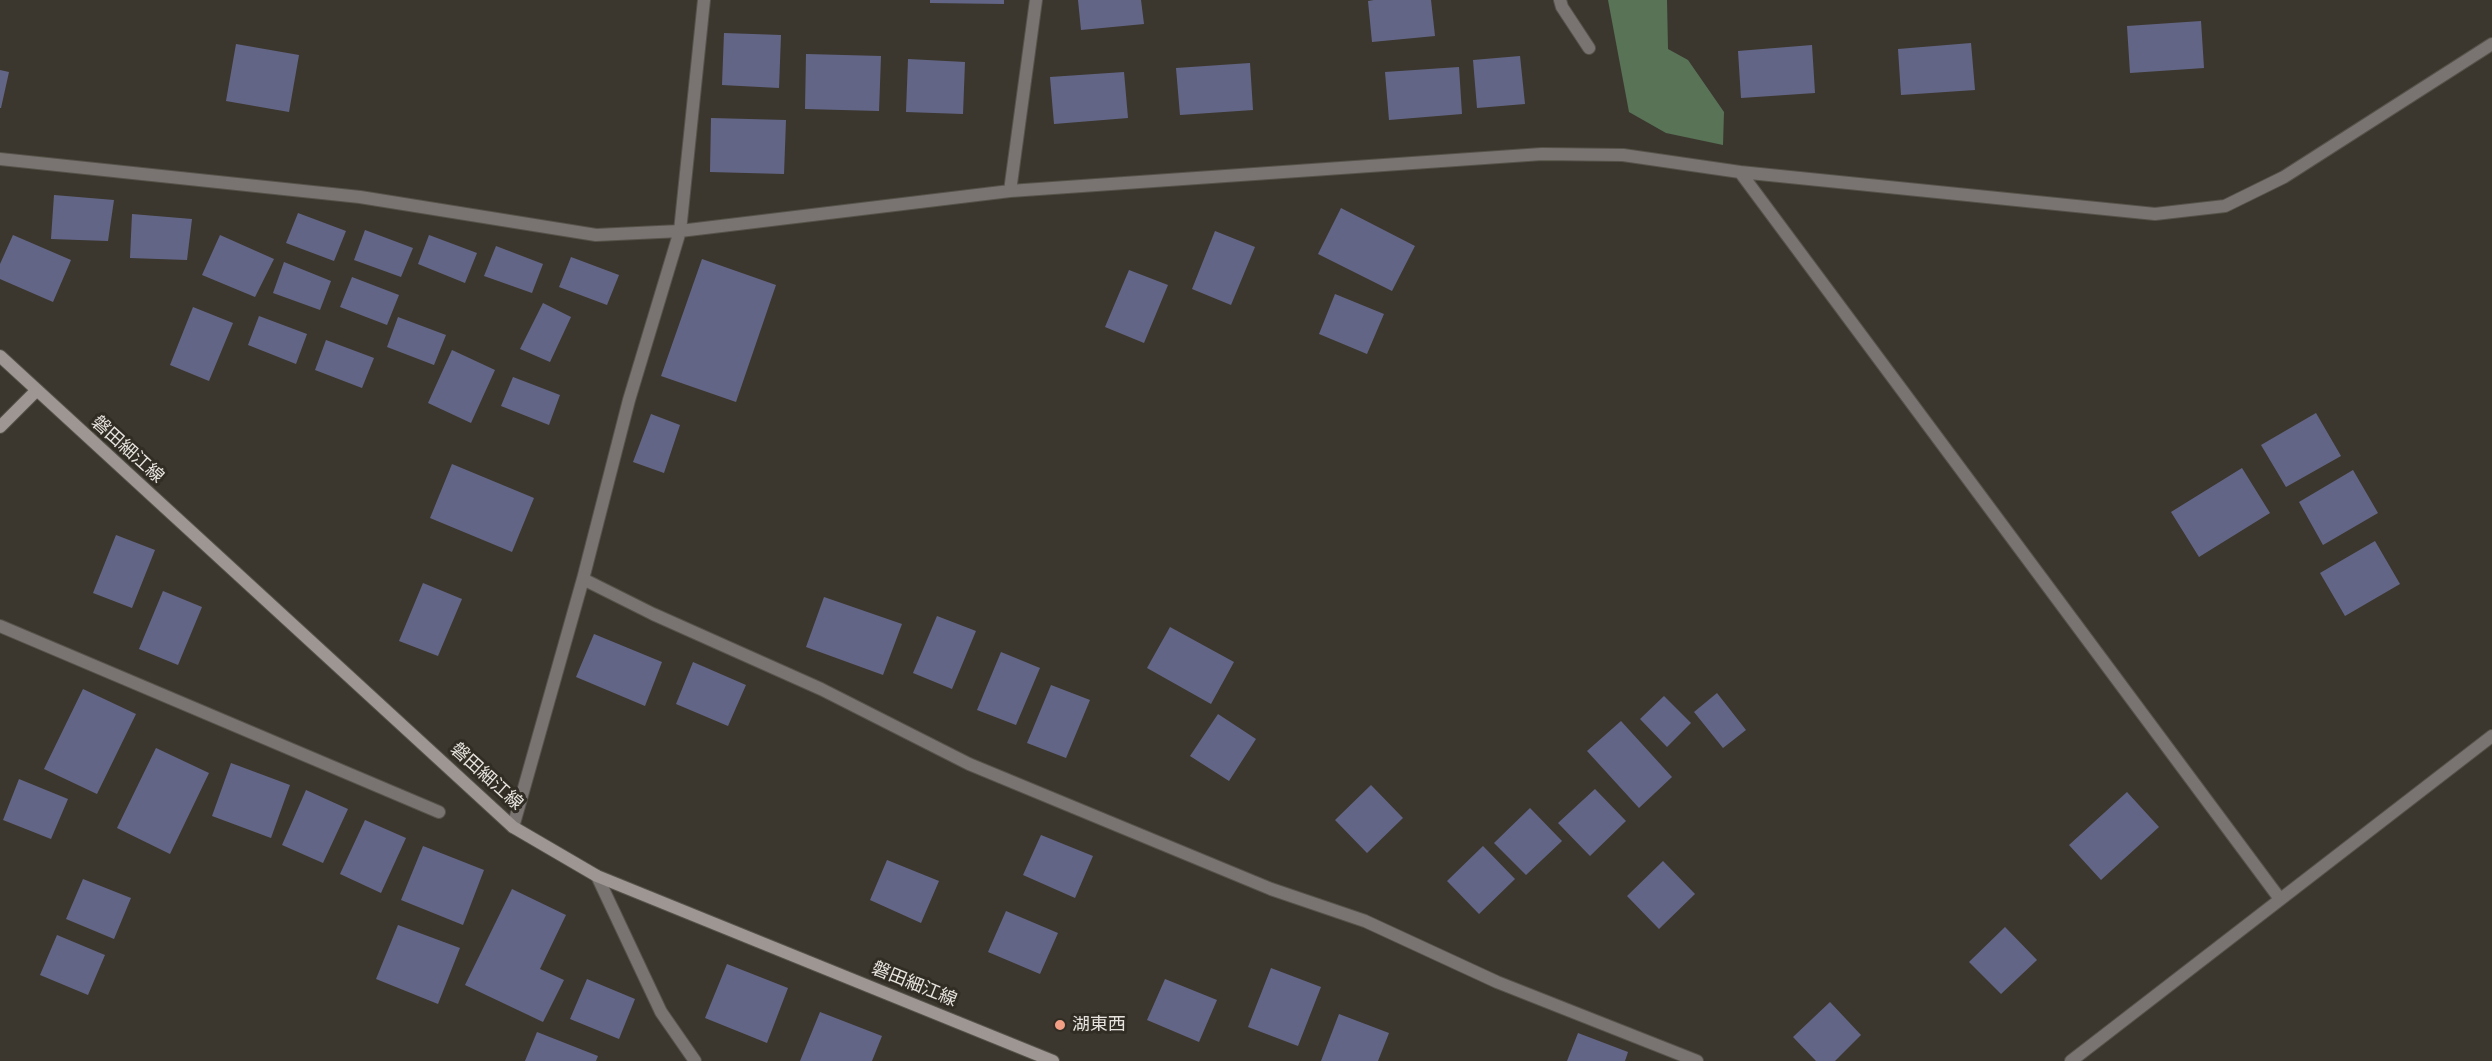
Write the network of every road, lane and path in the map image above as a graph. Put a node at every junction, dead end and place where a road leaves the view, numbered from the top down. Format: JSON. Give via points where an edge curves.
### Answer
{"nodes":[{"id":1,"x":704,"y":0,"type":"edge"},
{"id":2,"x":1036,"y":0,"type":"edge"},
{"id":3,"x":1560,"y":0,"type":"edge"},
{"id":4,"x":2492,"y":44,"type":"edge"},
{"id":5,"x":1589,"y":48,"type":"dead end"},
{"id":6,"x":0,"y":159,"type":"edge"},
{"id":7,"x":1740,"y":172,"type":"junction"},
{"id":8,"x":1010,"y":191,"type":"junction"},
{"id":9,"x":680,"y":231,"type":"junction"},
{"id":10,"x":0,"y":356,"type":"edge"},
{"id":11,"x":36,"y":391,"type":"junction"},
{"id":12,"x":0,"y":427,"type":"edge"},
{"id":13,"x":583,"y":579,"type":"junction"},
{"id":14,"x":0,"y":626,"type":"edge"},
{"id":15,"x":2492,"y":736,"type":"edge"},
{"id":16,"x":440,"y":812,"type":"dead end"},
{"id":17,"x":513,"y":827,"type":"junction"},
{"id":18,"x":597,"y":876,"type":"junction"},
{"id":19,"x":2280,"y":899,"type":"junction"},
{"id":20,"x":695,"y":1061,"type":"edge"},
{"id":21,"x":1053,"y":1061,"type":"edge"},
{"id":22,"x":1697,"y":1061,"type":"edge"},
{"id":23,"x":2071,"y":1061,"type":"edge"}],
"edges":[{"from":1,"to":9,"type":"street"},
{"from":2,"to":8,"type":"street"},
{"from":3,"to":5,"type":"street"},
{"from":4,"to":7,"type":"street","via":[[2284,177],[2225,206],[2155,214]]},
{"from":6,"to":9,"type":"street","via":[[360,197],[596,235]]},
{"from":7,"to":8,"type":"street","via":[[1623,155],[1542,154]]},
{"from":7,"to":19,"type":"street"},
{"from":8,"to":9,"type":"street"},
{"from":9,"to":13,"type":"street","via":[[629,400]]},
{"from":10,"to":11,"type":"main road","name":"磐田細江線"},
{"from":11,"to":12,"type":"main road"},
{"from":11,"to":17,"type":"main road","name":"磐田細江線"},
{"from":13,"to":17,"type":"street"},
{"from":13,"to":22,"type":"street","via":[[822,689],[969,764],[1271,889],[1365,921],[1497,982]]},
{"from":14,"to":16,"type":"street"},
{"from":15,"to":19,"type":"street"},
{"from":17,"to":18,"type":"main road","name":"磐田細江線"},
{"from":18,"to":20,"type":"street","via":[[661,1012]]},
{"from":18,"to":21,"type":"main road","name":"磐田細江線"},
{"from":19,"to":23,"type":"street"}]}
